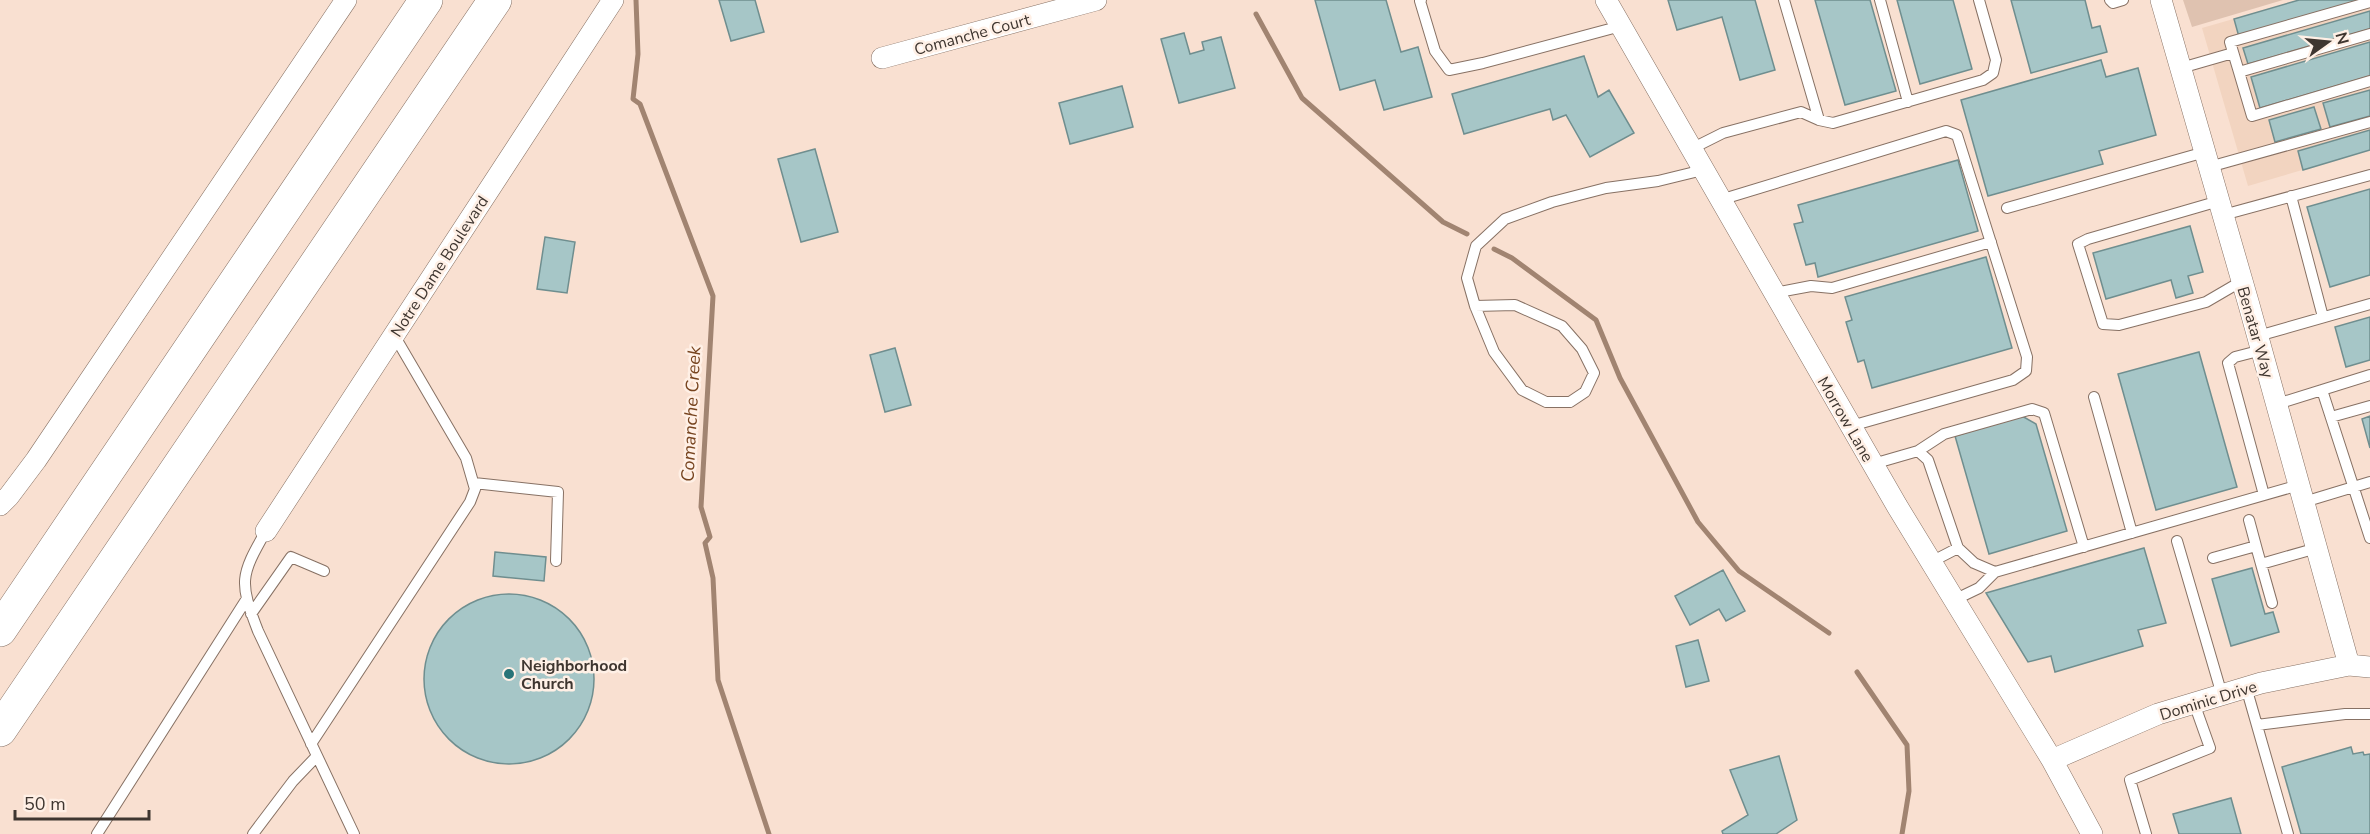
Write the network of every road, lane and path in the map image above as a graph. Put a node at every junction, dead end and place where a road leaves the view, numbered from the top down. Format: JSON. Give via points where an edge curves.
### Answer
{"nodes":[{"id":1,"x":346,"y":0,"type":"edge"},
{"id":2,"x":426,"y":0,"type":"edge"},
{"id":3,"x":495,"y":0,"type":"edge"},
{"id":4,"x":613,"y":0,"type":"edge"},
{"id":5,"x":1096,"y":0,"type":"edge"},
{"id":6,"x":1421,"y":0,"type":"edge"},
{"id":7,"x":1606,"y":0,"type":"edge"},
{"id":8,"x":1784,"y":0,"type":"edge"},
{"id":9,"x":1880,"y":0,"type":"edge"},
{"id":10,"x":1979,"y":0,"type":"edge"},
{"id":11,"x":2110,"y":0,"type":"edge"},
{"id":12,"x":2123,"y":0,"type":"edge"},
{"id":13,"x":2161,"y":0,"type":"edge"},
{"id":14,"x":2370,"y":2,"type":"edge"},
{"id":15,"x":1621,"y":26,"type":"junction"},
{"id":16,"x":2370,"y":34,"type":"edge"},
{"id":17,"x":2234,"y":53,"type":"junction"},
{"id":18,"x":882,"y":58,"type":"dead end"},
{"id":19,"x":2181,"y":68,"type":"junction"},
{"id":20,"x":2239,"y":72,"type":"junction"},
{"id":21,"x":2370,"y":81,"type":"edge"},
{"id":22,"x":1908,"y":102,"type":"junction"},
{"id":23,"x":1819,"y":120,"type":"junction"},
{"id":24,"x":2370,"y":122,"type":"edge"},
{"id":25,"x":1691,"y":149,"type":"junction"},
{"id":26,"x":2207,"y":160,"type":"junction"},
{"id":27,"x":1703,"y":170,"type":"junction"},
{"id":28,"x":2370,"y":175,"type":"edge"},
{"id":29,"x":2291,"y":196,"type":"junction"},
{"id":30,"x":1720,"y":200,"type":"junction"},
{"id":31,"x":2007,"y":208,"type":"dead end"},
{"id":32,"x":2221,"y":208,"type":"junction"},
{"id":33,"x":1991,"y":242,"type":"junction"},
{"id":34,"x":2242,"y":281,"type":"junction"},
{"id":35,"x":1774,"y":293,"type":"junction"},
{"id":36,"x":2370,"y":304,"type":"edge"},
{"id":37,"x":1475,"y":306,"type":"junction"},
{"id":38,"x":2323,"y":317,"type":"junction"},
{"id":39,"x":394,"y":335,"type":"junction"},
{"id":40,"x":2260,"y":343,"type":"junction"},
{"id":41,"x":2370,"y":375,"type":"edge"},
{"id":42,"x":2322,"y":390,"type":"junction"},
{"id":43,"x":2094,"y":397,"type":"dead end"},
{"id":44,"x":2277,"y":404,"type":"junction"},
{"id":45,"x":2370,"y":406,"type":"edge"},
{"id":46,"x":2331,"y":417,"type":"junction"},
{"id":47,"x":1851,"y":426,"type":"junction"},
{"id":48,"x":1918,"y":451,"type":"junction"},
{"id":49,"x":1873,"y":464,"type":"junction"},
{"id":50,"x":2370,"y":482,"type":"edge"},
{"id":51,"x":474,"y":483,"type":"junction"},
{"id":52,"x":2355,"y":486,"type":"junction"},
{"id":53,"x":2301,"y":494,"type":"junction"},
{"id":54,"x":2264,"y":495,"type":"junction"},
{"id":55,"x":0,"y":505,"type":"edge"},
{"id":56,"x":2249,"y":520,"type":"dead end"},
{"id":57,"x":266,"y":531,"type":"joint"},
{"id":58,"x":2132,"y":533,"type":"junction"},
{"id":59,"x":2370,"y":538,"type":"edge"},
{"id":60,"x":2177,"y":541,"type":"dead end"},
{"id":61,"x":2256,"y":546,"type":"junction"},
{"id":62,"x":2084,"y":547,"type":"junction"},
{"id":63,"x":1958,"y":548,"type":"junction"},
{"id":64,"x":2317,"y":548,"type":"junction"},
{"id":65,"x":2213,"y":558,"type":"dead end"},
{"id":66,"x":556,"y":561,"type":"dead end"},
{"id":67,"x":1931,"y":562,"type":"junction"},
{"id":68,"x":2261,"y":564,"type":"junction"},
{"id":69,"x":324,"y":571,"type":"dead end"},
{"id":70,"x":1995,"y":572,"type":"junction"},
{"id":71,"x":246,"y":600,"type":"junction"},
{"id":72,"x":1954,"y":600,"type":"junction"},
{"id":73,"x":2272,"y":603,"type":"dead end"},
{"id":74,"x":251,"y":614,"type":"junction"},
{"id":75,"x":0,"y":630,"type":"edge"},
{"id":76,"x":2349,"y":665,"type":"junction"},
{"id":77,"x":2370,"y":667,"type":"edge"},
{"id":78,"x":2246,"y":687,"type":"junction"},
{"id":79,"x":2222,"y":695,"type":"junction"},
{"id":80,"x":2194,"y":703,"type":"junction"},
{"id":81,"x":2370,"y":714,"type":"edge"},
{"id":82,"x":2257,"y":725,"type":"junction"},
{"id":83,"x":0,"y":730,"type":"edge"},
{"id":84,"x":311,"y":744,"type":"junction"},
{"id":85,"x":317,"y":756,"type":"junction"},
{"id":86,"x":2052,"y":760,"type":"junction"},
{"id":87,"x":97,"y":834,"type":"edge"},
{"id":88,"x":253,"y":834,"type":"edge"},
{"id":89,"x":354,"y":834,"type":"edge"},
{"id":90,"x":2092,"y":834,"type":"edge"},
{"id":91,"x":2146,"y":834,"type":"edge"},
{"id":92,"x":2288,"y":834,"type":"edge"}],
"edges":[{"from":1,"to":55,"type":"street","via":[[36,460]]},
{"from":2,"to":75,"type":"highway"},
{"from":3,"to":83,"type":"highway"},
{"from":4,"to":39,"type":"street","name":"Notre Dame Boulevard"},
{"from":5,"to":18,"type":"street","name":"Comanche Court"},
{"from":6,"to":15,"type":"lane","via":[[1435,51],[1449,70]]},
{"from":7,"to":15,"type":"street","name":"Morrow Lane"},
{"from":8,"to":23,"type":"lane"},
{"from":9,"to":22,"type":"lane"},
{"from":10,"to":22,"type":"lane","via":[[1996,60],[1992,73],[1983,80]]},
{"from":11,"to":12,"type":"lane"},
{"from":13,"to":19,"type":"street","name":"Benatar Way"},
{"from":14,"to":17,"type":"lane","via":[[2230,42]]},
{"from":15,"to":25,"type":"street","name":"Morrow Lane"},
{"from":16,"to":20,"type":"lane"},
{"from":17,"to":19,"type":"lane"},
{"from":17,"to":20,"type":"lane"},
{"from":19,"to":26,"type":"street","name":"Benatar Way"},
{"from":20,"to":21,"type":"lane","via":[[2252,116]]},
{"from":22,"to":23,"type":"lane","via":[[1833,123]]},
{"from":23,"to":25,"type":"lane","via":[[1801,112],[1723,133]]},
{"from":24,"to":26,"type":"lane"},
{"from":25,"to":27,"type":"street","name":"Morrow Lane"},
{"from":26,"to":31,"type":"lane"},
{"from":26,"to":32,"type":"street","name":"Benatar Way"},
{"from":27,"to":30,"type":"street","name":"Morrow Lane"},
{"from":27,"to":37,"type":"lane","via":[[1606,188],[1505,219],[1476,246],[1467,278]]},
{"from":28,"to":29,"type":"lane"},
{"from":29,"to":32,"type":"lane"},
{"from":29,"to":38,"type":"lane"},
{"from":30,"to":33,"type":"lane","via":[[1946,131],[1957,135]]},
{"from":30,"to":35,"type":"street","name":"Morrow Lane"},
{"from":32,"to":34,"type":"street","name":"Benatar Way"},
{"from":32,"to":34,"type":"lane","via":[[2078,244],[2103,324],[2119,325],[2206,302]]},
{"from":33,"to":35,"type":"lane","via":[[1832,288],[1811,286]]},
{"from":33,"to":47,"type":"lane","via":[[2027,357],[2026,371],[2013,380]]},
{"from":34,"to":40,"type":"street","name":"Benatar Way"},
{"from":35,"to":47,"type":"street","name":"Morrow Lane"},
{"from":36,"to":38,"type":"lane"},
{"from":37,"to":37,"type":"lane","via":[[1494,352],[1522,390],[1546,402],[1570,402],[1585,392],[1594,373],[1582,349],[1562,326],[1515,305]]},
{"from":38,"to":40,"type":"lane"},
{"from":39,"to":51,"type":"lane","via":[[466,458]]},
{"from":39,"to":57,"type":"street","name":"Notre Dame Boulevard"},
{"from":40,"to":44,"type":"street","name":"Benatar Way"},
{"from":40,"to":54,"type":"lane","via":[[2228,363]]},
{"from":41,"to":42,"type":"lane"},
{"from":42,"to":44,"type":"lane"},
{"from":42,"to":46,"type":"lane"},
{"from":43,"to":58,"type":"lane"},
{"from":44,"to":53,"type":"street","name":"Benatar Way"},
{"from":45,"to":46,"type":"lane"},
{"from":46,"to":52,"type":"lane"},
{"from":47,"to":49,"type":"street","name":"Morrow Lane"},
{"from":48,"to":49,"type":"lane"},
{"from":48,"to":62,"type":"lane","via":[[1944,434],[2032,409],[2044,413]]},
{"from":48,"to":63,"type":"lane","via":[[1928,460]]},
{"from":49,"to":67,"type":"street","name":"Morrow Lane"},
{"from":50,"to":52,"type":"lane"},
{"from":51,"to":66,"type":"lane","via":[[558,492]]},
{"from":51,"to":84,"type":"lane","via":[[470,502]]},
{"from":52,"to":53,"type":"lane"},
{"from":52,"to":59,"type":"lane"},
{"from":53,"to":54,"type":"lane"},
{"from":53,"to":64,"type":"street","name":"Benatar Way"},
{"from":54,"to":58,"type":"lane"},
{"from":56,"to":61,"type":"lane"},
{"from":57,"to":71,"type":"lane","via":[[249,561]]},
{"from":58,"to":62,"type":"lane"},
{"from":60,"to":79,"type":"lane"},
{"from":61,"to":65,"type":"lane"},
{"from":61,"to":68,"type":"lane"},
{"from":62,"to":70,"type":"lane"},
{"from":63,"to":67,"type":"lane"},
{"from":63,"to":70,"type":"lane","via":[[1974,563]]},
{"from":64,"to":68,"type":"lane"},
{"from":64,"to":76,"type":"street","name":"Benatar Way"},
{"from":67,"to":72,"type":"street","name":"Morrow Lane"},
{"from":68,"to":73,"type":"lane"},
{"from":69,"to":74,"type":"lane","via":[[291,557]]},
{"from":70,"to":72,"type":"lane","via":[[1979,588]]},
{"from":71,"to":74,"type":"lane"},
{"from":71,"to":87,"type":"lane"},
{"from":72,"to":86,"type":"street","name":"Morrow Lane"},
{"from":74,"to":84,"type":"lane"},
{"from":76,"to":77,"type":"street","name":"Dominic Drive"},
{"from":76,"to":78,"type":"street","name":"Dominic Drive"},
{"from":78,"to":79,"type":"street","name":"Dominic Drive"},
{"from":78,"to":82,"type":"lane"},
{"from":79,"to":80,"type":"street","name":"Dominic Drive"},
{"from":80,"to":86,"type":"street","name":"Dominic Drive","via":[[2158,714]]},
{"from":80,"to":91,"type":"lane","via":[[2210,748],[2130,780]]},
{"from":81,"to":82,"type":"lane"},
{"from":82,"to":92,"type":"lane"},
{"from":84,"to":85,"type":"lane"},
{"from":85,"to":88,"type":"lane"},
{"from":85,"to":89,"type":"lane"},
{"from":86,"to":90,"type":"street","name":"Morrow Lane"}]}
